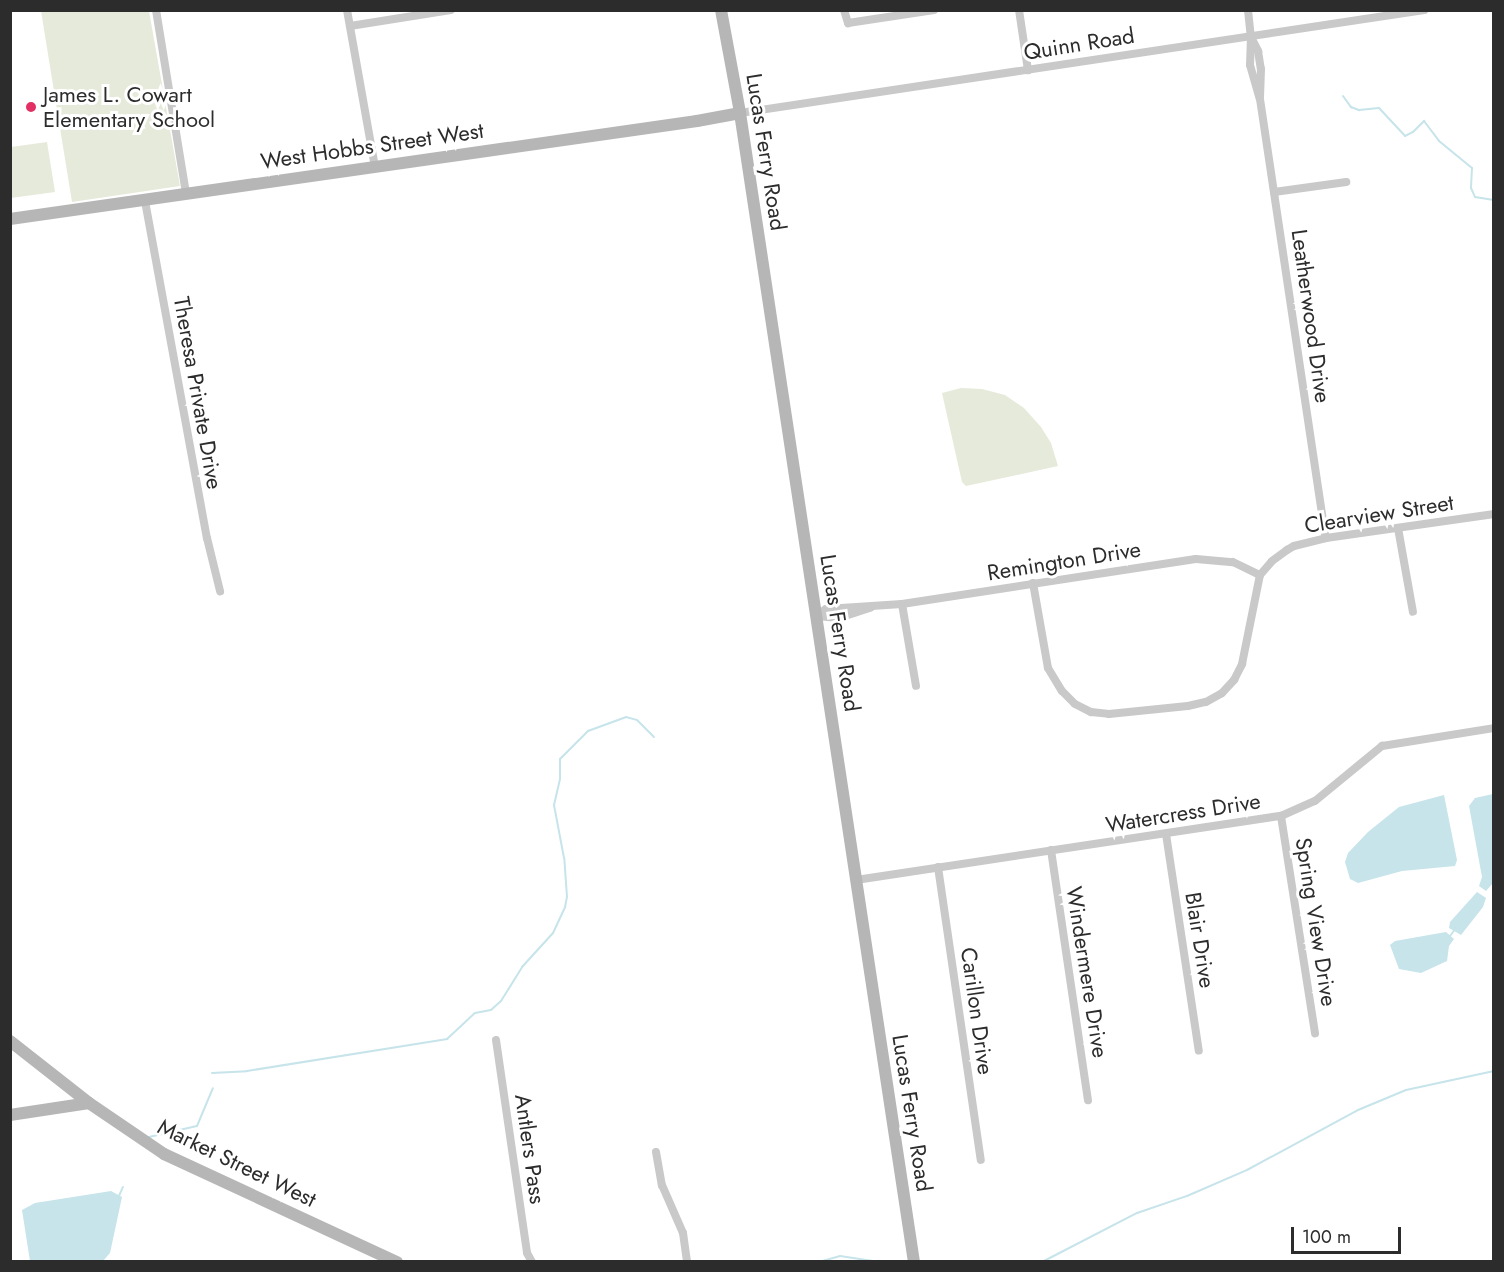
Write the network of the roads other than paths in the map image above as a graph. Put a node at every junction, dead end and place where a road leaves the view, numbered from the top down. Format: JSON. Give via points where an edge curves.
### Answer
{"nodes":[{"id":1,"x":156,"y":10,"type":"edge"},
{"id":2,"x":347,"y":10,"type":"edge"},
{"id":3,"x":451,"y":10,"type":"edge"},
{"id":4,"x":721,"y":10,"type":"edge"},
{"id":5,"x":844,"y":10,"type":"edge"},
{"id":6,"x":934,"y":10,"type":"edge"},
{"id":7,"x":1019,"y":10,"type":"edge"},
{"id":8,"x":1248,"y":10,"type":"edge"},
{"id":9,"x":1424,"y":10,"type":"edge"},
{"id":10,"x":350,"y":26,"type":"junction"},
{"id":11,"x":1251,"y":36,"type":"junction"},
{"id":12,"x":1028,"y":70,"type":"junction"},
{"id":13,"x":740,"y":112,"type":"junction"},
{"id":14,"x":375,"y":167,"type":"junction"},
{"id":15,"x":1346,"y":182,"type":"dead end"},
{"id":16,"x":1274,"y":192,"type":"junction"},
{"id":17,"x":186,"y":194,"type":"junction"},
{"id":18,"x":145,"y":201,"type":"junction"},
{"id":19,"x":10,"y":219,"type":"edge"},
{"id":20,"x":1494,"y":514,"type":"edge"},
{"id":21,"x":1398,"y":528,"type":"junction"},
{"id":22,"x":1326,"y":538,"type":"junction"},
{"id":23,"x":1260,"y":575,"type":"junction"},
{"id":24,"x":1033,"y":583,"type":"junction"},
{"id":25,"x":220,"y":591,"type":"dead end"},
{"id":26,"x":902,"y":604,"type":"junction"},
{"id":27,"x":1413,"y":612,"type":"dead end"},
{"id":28,"x":816,"y":616,"type":"junction"},
{"id":29,"x":916,"y":686,"type":"dead end"},
{"id":30,"x":1494,"y":728,"type":"edge"},
{"id":31,"x":1281,"y":816,"type":"junction"},
{"id":32,"x":1166,"y":834,"type":"junction"},
{"id":33,"x":1051,"y":850,"type":"junction"},
{"id":34,"x":938,"y":867,"type":"junction"},
{"id":35,"x":856,"y":880,"type":"junction"},
{"id":36,"x":1314,"y":1033,"type":"dead end"},
{"id":37,"x":496,"y":1040,"type":"dead end"},
{"id":38,"x":10,"y":1041,"type":"edge"},
{"id":39,"x":1199,"y":1051,"type":"dead end"},
{"id":40,"x":1088,"y":1100,"type":"dead end"},
{"id":41,"x":89,"y":1103,"type":"junction"},
{"id":42,"x":10,"y":1115,"type":"edge"},
{"id":43,"x":656,"y":1152,"type":"dead end"},
{"id":44,"x":981,"y":1160,"type":"dead end"},
{"id":45,"x":397,"y":1262,"type":"edge"},
{"id":46,"x":532,"y":1262,"type":"edge"},
{"id":47,"x":687,"y":1262,"type":"edge"},
{"id":48,"x":914,"y":1262,"type":"edge"}],
"edges":[{"from":1,"to":17,"type":"street"},
{"from":2,"to":10,"type":"street"},
{"from":3,"to":10,"type":"street"},
{"from":4,"to":13,"type":"street","name":"Lucas Ferry Road"},
{"from":5,"to":6,"type":"street","via":[[848,23]]},
{"from":7,"to":12,"type":"street"},
{"from":8,"to":11,"type":"street","name":"Leatherwood Drive"},
{"from":9,"to":11,"type":"street","name":"Quinn Road"},
{"from":10,"to":14,"type":"street"},
{"from":11,"to":12,"type":"street","name":"Quinn Road"},
{"from":11,"to":16,"type":"street","name":"Leatherwood Drive","via":[[1250,65],[1260,99]]},
{"from":12,"to":13,"type":"street","name":"Quinn Road"},
{"from":13,"to":14,"type":"street","name":"West Hobbs Street West"},
{"from":13,"to":28,"type":"street","name":"Lucas Ferry Road"},
{"from":14,"to":17,"type":"street","name":"West Hobbs Street West"},
{"from":15,"to":16,"type":"street"},
{"from":16,"to":22,"type":"street","name":"Leatherwood Drive"},
{"from":17,"to":18,"type":"street","name":"West Hobbs Street West"},
{"from":18,"to":19,"type":"street","name":"West Hobbs Street West"},
{"from":18,"to":25,"type":"street","name":"Theresa Private Drive"},
{"from":20,"to":21,"type":"street","name":"Clearview Street"},
{"from":21,"to":22,"type":"street","name":"Clearview Street"},
{"from":21,"to":27,"type":"street"},
{"from":22,"to":23,"type":"street","name":"Clearview Street","via":[[1294,546]]},
{"from":23,"to":24,"type":"street","name":"Remington Drive","via":[[1233,562],[1205,559]]},
{"from":23,"to":24,"type":"street","via":[[1242,664],[1228,687],[1206,702],[1127,714],[1091,712],[1062,691],[1048,668]]},
{"from":24,"to":26,"type":"street","name":"Remington Drive"},
{"from":26,"to":28,"type":"street","name":"Remington Drive","via":[[870,608],[839,618]]},
{"from":26,"to":29,"type":"street"},
{"from":28,"to":35,"type":"street","name":"Lucas Ferry Road"},
{"from":30,"to":31,"type":"street","name":"Watercress Drive","via":[[1382,746],[1315,801]]},
{"from":31,"to":32,"type":"street","name":"Watercress Drive"},
{"from":31,"to":36,"type":"street","name":"Spring View Drive"},
{"from":32,"to":33,"type":"street","name":"Watercress Drive"},
{"from":32,"to":39,"type":"street","name":"Blair Drive"},
{"from":33,"to":34,"type":"street","name":"Watercress Drive"},
{"from":33,"to":40,"type":"street","name":"Windermere Drive"},
{"from":34,"to":35,"type":"street","name":"Watercress Drive"},
{"from":34,"to":44,"type":"street","name":"Carillon Drive"},
{"from":35,"to":48,"type":"street","name":"Lucas Ferry Road"},
{"from":37,"to":46,"type":"street","name":"Antlers Pass","via":[[527,1253]]},
{"from":38,"to":41,"type":"street","name":"Market Street West"},
{"from":41,"to":42,"type":"street"},
{"from":41,"to":45,"type":"street","name":"Market Street West","via":[[185,1165]]},
{"from":43,"to":47,"type":"street","via":[[662,1185],[683,1233]]}]}
